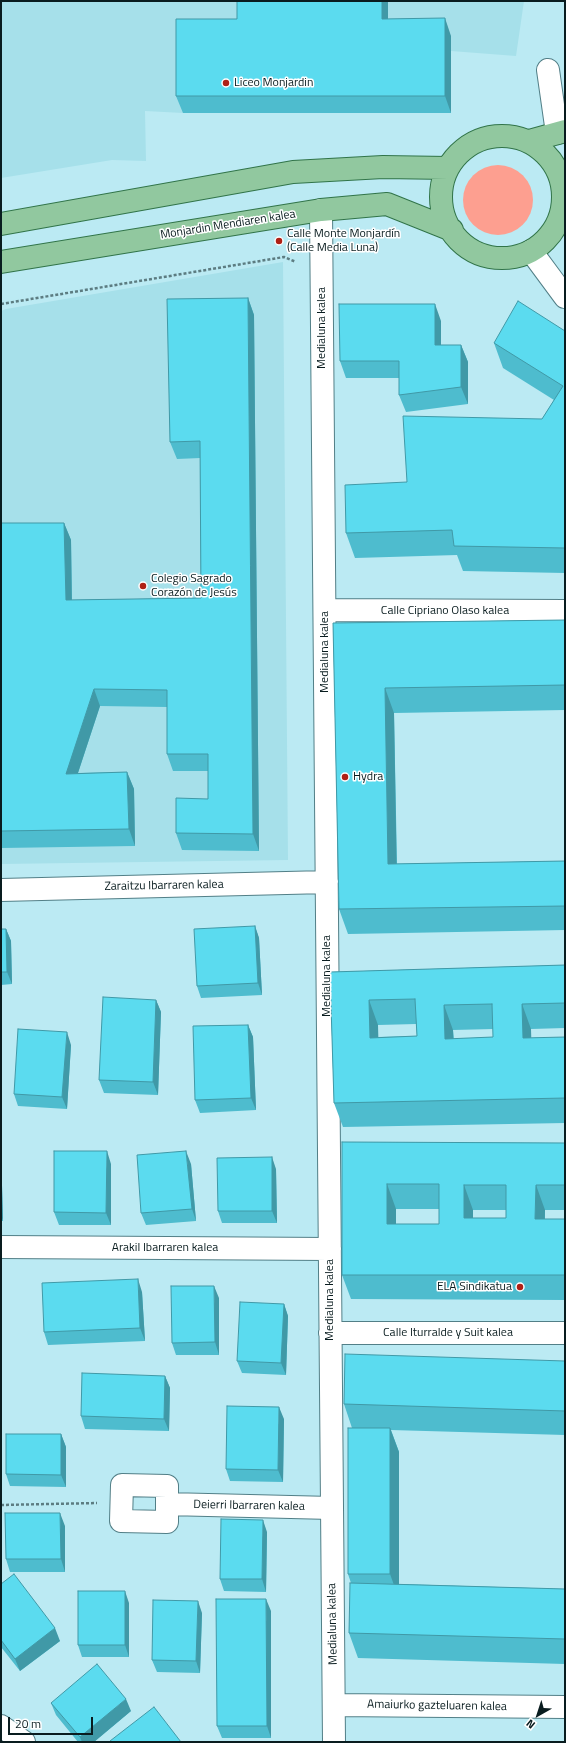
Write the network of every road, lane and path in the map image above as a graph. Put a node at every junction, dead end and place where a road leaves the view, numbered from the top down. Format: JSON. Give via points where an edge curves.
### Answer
{"nodes":[{"id":1,"x":548,"y":70,"type":"dead end"},
{"id":2,"x":561,"y":132,"type":"edge"},
{"id":3,"x":529,"y":141,"type":"junction"},
{"id":4,"x":448,"y":168,"type":"junction"},
{"id":5,"x":564,"y":190,"type":"edge"},
{"id":6,"x":321,"y":210,"type":"junction"},
{"id":7,"x":1,"y":224,"type":"edge"},
{"id":8,"x":452,"y":230,"type":"junction"},
{"id":9,"x":530,"y":251,"type":"junction"},
{"id":10,"x":1,"y":262,"type":"edge"},
{"id":11,"x":322,"y":272,"type":"junction"},
{"id":12,"x":565,"y":297,"type":"edge"},
{"id":13,"x":1,"y":304,"type":"edge"},
{"id":14,"x":324,"y":610,"type":"junction"},
{"id":15,"x":565,"y":611,"type":"edge"},
{"id":16,"x":327,"y":882,"type":"junction"},
{"id":17,"x":1,"y":890,"type":"edge"},
{"id":18,"x":327,"y":980,"type":"junction"},
{"id":19,"x":351,"y":980,"type":"edge"},
{"id":20,"x":1,"y":1247,"type":"edge"},
{"id":21,"x":330,"y":1249,"type":"junction"},
{"id":22,"x":330,"y":1333,"type":"junction"},
{"id":23,"x":565,"y":1333,"type":"edge"},
{"id":24,"x":122,"y":1503,"type":"junction"},
{"id":25,"x":167,"y":1504,"type":"junction"},
{"id":26,"x":1,"y":1505,"type":"edge"},
{"id":27,"x":332,"y":1508,"type":"junction"},
{"id":28,"x":334,"y":1705,"type":"junction"},
{"id":29,"x":565,"y":1707,"type":"edge"},
{"id":30,"x":1,"y":1726,"type":"edge"},
{"id":31,"x":24,"y":1742,"type":"edge"},
{"id":32,"x":334,"y":1742,"type":"edge"}],
"edges":[{"from":1,"to":2,"type":"street"},
{"from":2,"to":3,"type":"main road"},
{"from":3,"to":4,"type":"main road","name":"Monjardin Mendiaren kalea","via":[[513,136],[496,136],[478,141],[462,150]]},
{"from":3,"to":5,"type":"main road","name":"Monjardin Mendiaren kalea","via":[[546,154],[558,170]]},
{"from":4,"to":7,"type":"main road","via":[[383,167],[293,172]]},
{"from":4,"to":8,"type":"main road","name":"Monjardin Mendiaren kalea","via":[[441,200],[444,216]]},
{"from":5,"to":9,"type":"main road","name":"Monjardin Mendiaren kalea","via":[[563,208],[556,226],[545,240]]},
{"from":6,"to":8,"type":"main road","name":"Monjardin Mendiaren kalea","via":[[387,204]]},
{"from":6,"to":10,"type":"main road","name":"Monjardin Mendiaren kalea"},
{"from":6,"to":11,"type":"street","name":"Medialuna kalea"},
{"from":8,"to":9,"type":"main road","name":"Monjardin Mendiaren kalea","via":[[463,243],[479,253],[496,257],[514,257]]},
{"from":9,"to":12,"type":"street"},
{"from":11,"to":13,"type":"path","via":[[284,257]]},
{"from":11,"to":14,"type":"street","name":"Medialuna kalea"},
{"from":14,"to":15,"type":"street","name":"Calle Cipriano Olaso kalea"},
{"from":14,"to":16,"type":"street","name":"Medialuna kalea"},
{"from":16,"to":17,"type":"street","name":"Zaraitzu Ibarraren kalea"},
{"from":16,"to":18,"type":"street","name":"Medialuna kalea"},
{"from":18,"to":19,"type":"street"},
{"from":18,"to":21,"type":"street","name":"Medialuna kalea"},
{"from":20,"to":21,"type":"street","name":"Arakil Ibarraren kalea"},
{"from":21,"to":22,"type":"street","name":"Medialuna kalea"},
{"from":22,"to":23,"type":"street","name":"Calle Iturralde y Suit kalea"},
{"from":22,"to":27,"type":"street","name":"Medialuna kalea"},
{"from":24,"to":25,"type":"street","via":[[122,1484],[167,1486]]},
{"from":24,"to":25,"type":"street","via":[[121,1522],[166,1522]]},
{"from":24,"to":26,"type":"path"},
{"from":25,"to":27,"type":"street","name":"Deierri Ibarraren kalea"},
{"from":27,"to":28,"type":"street","name":"Medialuna kalea"},
{"from":28,"to":29,"type":"street","name":"Amaiurko gazteluaren kalea"},
{"from":28,"to":32,"type":"street","name":"Medialuna kalea"},
{"from":30,"to":31,"type":"street"}]}
